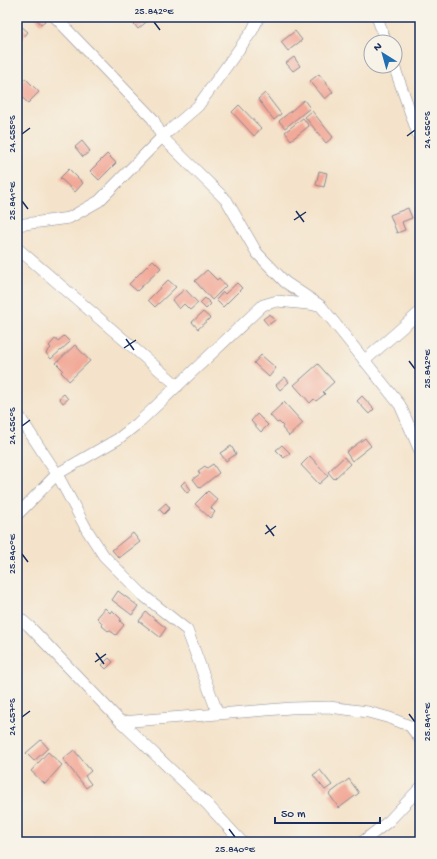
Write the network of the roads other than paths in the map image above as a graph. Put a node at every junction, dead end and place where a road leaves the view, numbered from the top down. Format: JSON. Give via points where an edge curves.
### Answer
{"nodes":[{"id":1,"x":55,"y":17,"type":"edge"},
{"id":2,"x":259,"y":17,"type":"edge"},
{"id":3,"x":377,"y":17,"type":"edge"},
{"id":4,"x":383,"y":34,"type":"edge"},
{"id":5,"x":397,"y":74,"type":"edge"},
{"id":6,"x":162,"y":138,"type":"junction"},
{"id":7,"x":420,"y":140,"type":"edge"},
{"id":8,"x":17,"y":225,"type":"edge"},
{"id":9,"x":17,"y":248,"type":"edge"},
{"id":10,"x":320,"y":306,"type":"junction"},
{"id":11,"x":420,"y":312,"type":"edge"},
{"id":12,"x":364,"y":361,"type":"junction"},
{"id":13,"x":178,"y":386,"type":"junction"},
{"id":14,"x":17,"y":413,"type":"edge"},
{"id":15,"x":420,"y":451,"type":"edge"},
{"id":16,"x":57,"y":474,"type":"junction"},
{"id":17,"x":17,"y":515,"type":"edge"},
{"id":18,"x":17,"y":616,"type":"edge"},
{"id":19,"x":218,"y":714,"type":"junction"},
{"id":20,"x":121,"y":722,"type":"junction"},
{"id":21,"x":415,"y":726,"type":"edge"},
{"id":22,"x":420,"y":739,"type":"edge"},
{"id":23,"x":420,"y":788,"type":"edge"},
{"id":24,"x":242,"y":842,"type":"edge"},
{"id":25,"x":362,"y":842,"type":"edge"}],
"edges":[{"from":1,"to":6,"type":"street","via":[[153,119]]},
{"from":2,"to":6,"type":"street","via":[[252,31],[198,106]]},
{"from":3,"to":4,"type":"street"},
{"from":5,"to":7,"type":"street"},
{"from":6,"to":8,"type":"street","via":[[99,201],[69,218]]},
{"from":6,"to":10,"type":"street","via":[[227,201],[257,253],[285,282]]},
{"from":9,"to":13,"type":"street"},
{"from":10,"to":12,"type":"street"},
{"from":10,"to":13,"type":"street","via":[[277,301],[263,305]]},
{"from":11,"to":12,"type":"street"},
{"from":12,"to":15,"type":"street","via":[[400,405]]},
{"from":13,"to":16,"type":"street","via":[[118,439]]},
{"from":14,"to":16,"type":"street"},
{"from":16,"to":17,"type":"street"},
{"from":16,"to":19,"type":"street","via":[[104,556],[144,596],[187,630]]},
{"from":18,"to":20,"type":"street","via":[[30,626]]},
{"from":19,"to":20,"type":"street"},
{"from":19,"to":21,"type":"street","via":[[329,707],[368,712]]},
{"from":20,"to":24,"type":"street","via":[[207,804]]},
{"from":21,"to":22,"type":"street"},
{"from":23,"to":25,"type":"street","via":[[389,821]]}]}
